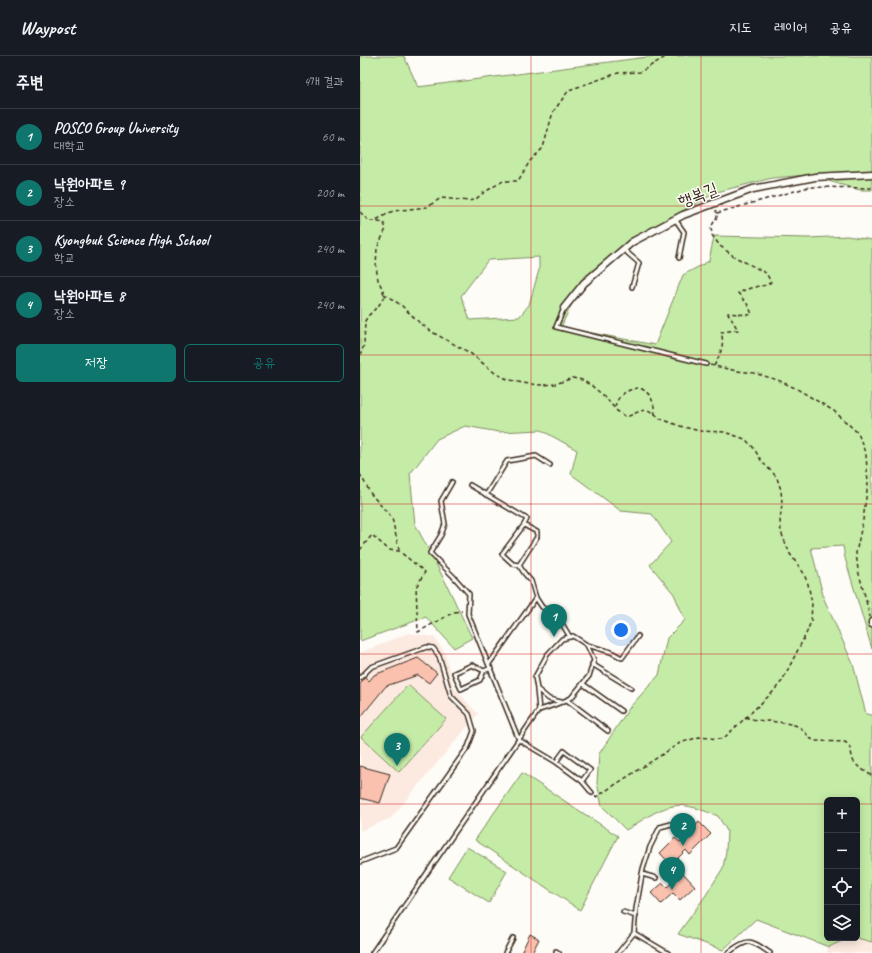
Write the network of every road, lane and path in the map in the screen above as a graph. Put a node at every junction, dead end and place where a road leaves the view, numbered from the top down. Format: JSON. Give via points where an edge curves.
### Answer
{"nodes":[{"id":1,"x":667,"y":56,"type":"edge"},
{"id":2,"x":872,"y":174,"type":"edge"},
{"id":3,"x":872,"y":188,"type":"edge"},
{"id":4,"x":716,"y":202,"type":"junction"},
{"id":5,"x":360,"y":212,"type":"edge"},
{"id":6,"x":717,"y":213,"type":"junction"},
{"id":7,"x":675,"y":219,"type":"junction"},
{"id":8,"x":374,"y":221,"type":"junction"},
{"id":9,"x":623,"y":249,"type":"junction"},
{"id":10,"x":679,"y":258,"type":"dead end"},
{"id":11,"x":632,"y":287,"type":"dead end"},
{"id":12,"x":384,"y":294,"type":"junction"},
{"id":13,"x":564,"y":308,"type":"joint"},
{"id":14,"x":360,"y":356,"type":"edge"},
{"id":15,"x":706,"y":364,"type":"dead end"},
{"id":16,"x":615,"y":407,"type":"junction"},
{"id":17,"x":655,"y":414,"type":"junction"},
{"id":18,"x":550,"y":465,"type":"dead end"},
{"id":19,"x":360,"y":474,"type":"edge"},
{"id":20,"x":452,"y":482,"type":"dead end"},
{"id":21,"x":470,"y":485,"type":"dead end"},
{"id":22,"x":486,"y":495,"type":"junction"},
{"id":23,"x":524,"y":525,"type":"junction"},
{"id":24,"x":360,"y":550,"type":"edge"},
{"id":25,"x":399,"y":551,"type":"junction"},
{"id":26,"x":519,"y":565,"type":"junction"},
{"id":27,"x":536,"y":598,"type":"junction"},
{"id":28,"x":866,"y":600,"type":"junction"},
{"id":29,"x":872,"y":603,"type":"edge"},
{"id":30,"x":468,"y":610,"type":"junction"},
{"id":31,"x":872,"y":623,"type":"edge"},
{"id":32,"x":638,"y":636,"type":"dead end"},
{"id":33,"x":570,"y":637,"type":"junction"},
{"id":34,"x":587,"y":645,"type":"junction"},
{"id":35,"x":592,"y":664,"type":"junction"},
{"id":36,"x":490,"y":666,"type":"junction"},
{"id":37,"x":484,"y":671,"type":"junction"},
{"id":38,"x":360,"y":678,"type":"edge"},
{"id":39,"x":583,"y":684,"type":"junction"},
{"id":40,"x":631,"y":688,"type":"dead end"},
{"id":41,"x":537,"y":690,"type":"junction"},
{"id":42,"x":567,"y":700,"type":"junction"},
{"id":43,"x":561,"y":702,"type":"junction"},
{"id":44,"x":539,"y":710,"type":"junction"},
{"id":45,"x":621,"y":711,"type":"dead end"},
{"id":46,"x":745,"y":717,"type":"junction"},
{"id":47,"x":608,"y":731,"type":"dead end"},
{"id":48,"x":519,"y":740,"type":"junction"},
{"id":49,"x":556,"y":762,"type":"junction"},
{"id":50,"x":872,"y":776,"type":"edge"},
{"id":51,"x":582,"y":781,"type":"junction"},
{"id":52,"x":592,"y":793,"type":"joint"},
{"id":53,"x":687,"y":826,"type":"dead end"},
{"id":54,"x":360,"y":862,"type":"edge"},
{"id":55,"x":642,"y":874,"type":"junction"},
{"id":56,"x":656,"y":878,"type":"dead end"},
{"id":57,"x":623,"y":912,"type":"dead end"},
{"id":58,"x":636,"y":916,"type":"junction"},
{"id":59,"x":634,"y":933,"type":"junction"},
{"id":60,"x":513,"y":938,"type":"dead end"},
{"id":61,"x":372,"y":953,"type":"edge"},
{"id":62,"x":505,"y":953,"type":"edge"},
{"id":63,"x":556,"y":953,"type":"edge"},
{"id":64,"x":559,"y":953,"type":"edge"},
{"id":65,"x":618,"y":953,"type":"edge"},
{"id":66,"x":668,"y":953,"type":"edge"},
{"id":67,"x":728,"y":953,"type":"edge"},
{"id":68,"x":770,"y":953,"type":"edge"}],
"edges":[{"from":1,"to":8,"type":"path","via":[[640,72],[618,73],[569,90],[553,112],[544,148],[530,161],[518,181],[503,181],[469,201],[440,198],[427,207],[393,211]]},
{"from":2,"to":4,"type":"street","name":"행복길","via":[[815,177],[753,188]]},
{"from":3,"to":6,"type":"path","via":[[808,187]]},
{"from":4,"to":6,"type":"path"},
{"from":4,"to":7,"type":"street","name":"행복길"},
{"from":5,"to":8,"type":"path","via":[[369,221]]},
{"from":6,"to":28,"type":"path","via":[[711,227],[712,234],[720,246],[766,274],[771,282],[738,293],[752,314],[748,316],[728,313],[738,330],[721,332],[721,352],[714,366],[778,380],[834,411],[858,433],[866,455],[868,483],[856,553]]},
{"from":7,"to":9,"type":"street","name":"행복길"},
{"from":7,"to":10,"type":"lane","via":[[684,232]]},
{"from":8,"to":12,"type":"path","via":[[384,223],[386,229],[376,258],[377,273]]},
{"from":9,"to":11,"type":"lane","via":[[639,263]]},
{"from":9,"to":13,"type":"street","name":"행복길","via":[[584,283]]},
{"from":12,"to":14,"type":"path","via":[[365,321],[364,345]]},
{"from":12,"to":16,"type":"path","via":[[432,332],[470,353],[501,376],[522,383],[541,385],[577,378],[592,386]]},
{"from":13,"to":15,"type":"lane","via":[[556,326]]},
{"from":16,"to":17,"type":"path","via":[[621,414],[629,416],[644,410]]},
{"from":16,"to":17,"type":"path","via":[[624,393],[640,388],[654,403]]},
{"from":17,"to":46,"type":"path","via":[[690,429],[724,432],[745,439],[780,484],[781,532],[790,554],[808,584],[812,603],[811,621],[782,681]]},
{"from":18,"to":22,"type":"lane","via":[[536,456],[508,461]]},
{"from":19,"to":25,"type":"path","via":[[371,494],[392,518]]},
{"from":20,"to":30,"type":"lane","via":[[441,502],[446,524],[430,553],[469,594]]},
{"from":21,"to":22,"type":"lane"},
{"from":22,"to":23,"type":"lane","via":[[527,519]]},
{"from":23,"to":26,"type":"lane","via":[[537,532],[537,537]]},
{"from":23,"to":26,"type":"lane","via":[[502,554],[513,564]]},
{"from":24,"to":25,"type":"path","via":[[372,535],[389,550]]},
{"from":25,"to":30,"type":"path","via":[[425,572],[416,587],[418,632],[454,612]]},
{"from":26,"to":27,"type":"lane","via":[[531,581]]},
{"from":27,"to":33,"type":"lane","via":[[542,607],[558,617]]},
{"from":27,"to":36,"type":"lane"},
{"from":28,"to":29,"type":"path"},
{"from":28,"to":31,"type":"path"},
{"from":30,"to":36,"type":"lane"},
{"from":32,"to":34,"type":"lane","via":[[622,658]]},
{"from":33,"to":34,"type":"lane","via":[[573,636]]},
{"from":33,"to":41,"type":"lane","via":[[562,639],[547,655],[535,677]]},
{"from":34,"to":35,"type":"lane","via":[[594,660]]},
{"from":35,"to":39,"type":"lane","via":[[589,676]]},
{"from":35,"to":40,"type":"lane"},
{"from":36,"to":37,"type":"lane"},
{"from":36,"to":48,"type":"lane"},
{"from":37,"to":37,"type":"lane","via":[[480,680],[460,689],[454,673],[472,665]]},
{"from":38,"to":54,"type":"lane","via":[[371,667],[427,647],[433,648],[439,656],[451,696],[469,714],[474,731],[468,748],[396,848]]},
{"from":39,"to":42,"type":"lane"},
{"from":39,"to":45,"type":"lane"},
{"from":41,"to":43,"type":"lane","via":[[548,699]]},
{"from":41,"to":44,"type":"lane"},
{"from":42,"to":43,"type":"lane"},
{"from":42,"to":47,"type":"lane"},
{"from":43,"to":44,"type":"lane"},
{"from":44,"to":48,"type":"lane"},
{"from":46,"to":50,"type":"path","via":[[796,725],[816,741],[846,742],[851,748],[857,766]]},
{"from":46,"to":52,"type":"path","via":[[725,737],[698,737],[687,740],[596,797]]},
{"from":48,"to":49,"type":"lane"},
{"from":48,"to":61,"type":"lane"},
{"from":49,"to":51,"type":"lane"},
{"from":49,"to":51,"type":"lane","via":[[564,751],[580,762],[590,770]]},
{"from":51,"to":52,"type":"lane"},
{"from":53,"to":55,"type":"lane","via":[[675,823],[660,827],[650,847]]},
{"from":55,"to":56,"type":"lane"},
{"from":55,"to":58,"type":"lane"},
{"from":57,"to":58,"type":"lane"},
{"from":58,"to":59,"type":"lane"},
{"from":59,"to":65,"type":"lane"},
{"from":59,"to":66,"type":"lane"},
{"from":60,"to":62,"type":"lane"},
{"from":63,"to":64,"type":"lane"},
{"from":67,"to":68,"type":"lane","via":[[743,942],[754,942]]}]}
